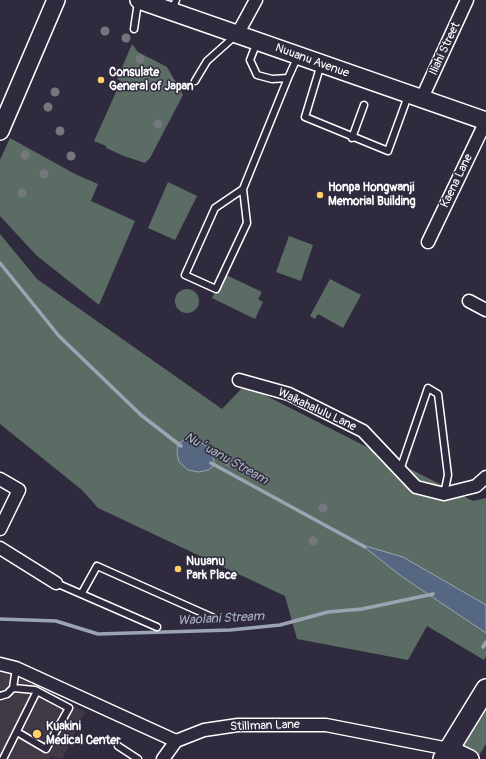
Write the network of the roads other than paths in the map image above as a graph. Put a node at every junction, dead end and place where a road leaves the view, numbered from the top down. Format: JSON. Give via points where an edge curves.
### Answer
{"nodes":[{"id":1,"x":56,"y":0,"type":"edge"},
{"id":2,"x":138,"y":0,"type":"edge"},
{"id":3,"x":256,"y":0,"type":"edge"},
{"id":4,"x":467,"y":0,"type":"edge"},
{"id":5,"x":174,"y":6,"type":"edge"},
{"id":6,"x":134,"y":29,"type":"dead end"},
{"id":7,"x":238,"y":33,"type":"junction"},
{"id":8,"x":257,"y":41,"type":"junction"},
{"id":9,"x":298,"y":56,"type":"junction"},
{"id":10,"x":321,"y":64,"type":"junction"},
{"id":11,"x":288,"y":78,"type":"junction"},
{"id":12,"x":195,"y":81,"type":"dead end"},
{"id":13,"x":415,"y":97,"type":"junction"},
{"id":14,"x":364,"y":105,"type":"dead end"},
{"id":15,"x":486,"y":121,"type":"edge"},
{"id":16,"x":0,"y":131,"type":"edge"},
{"id":17,"x":352,"y":138,"type":"junction"},
{"id":18,"x":243,"y":189,"type":"junction"},
{"id":19,"x":428,"y":242,"type":"dead end"},
{"id":20,"x":469,"y":301,"type":"dead end"},
{"id":21,"x":486,"y":310,"type":"edge"},
{"id":22,"x":239,"y":380,"type":"dead end"},
{"id":23,"x":400,"y":471,"type":"junction"},
{"id":24,"x":486,"y":477,"type":"edge"},
{"id":25,"x":0,"y":479,"type":"edge"},
{"id":26,"x":444,"y":494,"type":"junction"},
{"id":27,"x":0,"y":528,"type":"edge"},
{"id":28,"x":0,"y":548,"type":"edge"},
{"id":29,"x":56,"y":583,"type":"joint"},
{"id":30,"x":82,"y":594,"type":"junction"},
{"id":31,"x":214,"y":618,"type":"dead end"},
{"id":32,"x":157,"y":627,"type":"dead end"},
{"id":33,"x":0,"y":664,"type":"edge"},
{"id":34,"x":16,"y":668,"type":"junction"},
{"id":35,"x":13,"y":688,"type":"junction"},
{"id":36,"x":486,"y":689,"type":"edge"},
{"id":37,"x":37,"y":691,"type":"junction"},
{"id":38,"x":0,"y":696,"type":"edge"},
{"id":39,"x":17,"y":732,"type":"junction"},
{"id":40,"x":176,"y":741,"type":"junction"},
{"id":41,"x":118,"y":746,"type":"dead end"},
{"id":42,"x":446,"y":754,"type":"edge"},
{"id":43,"x":2,"y":759,"type":"edge"},
{"id":44,"x":138,"y":759,"type":"edge"},
{"id":45,"x":163,"y":759,"type":"edge"},
{"id":46,"x":470,"y":759,"type":"edge"}],
"edges":[{"from":1,"to":16,"type":"main road"},
{"from":2,"to":5,"type":"main road","name":"Nuuanu Avenue"},
{"from":2,"to":6,"type":"lane"},
{"from":3,"to":7,"type":"street"},
{"from":4,"to":13,"type":"street","name":"Iliahi Street"},
{"from":5,"to":7,"type":"main road","name":"Nuuanu Avenue"},
{"from":7,"to":8,"type":"main road","name":"Nuuanu Avenue"},
{"from":7,"to":12,"type":"lane","via":[[207,61]]},
{"from":8,"to":9,"type":"main road","name":"Nuuanu Avenue"},
{"from":8,"to":11,"type":"lane","via":[[250,60],[257,75],[272,79]]},
{"from":9,"to":10,"type":"main road","name":"Nuuanu Avenue"},
{"from":9,"to":11,"type":"lane"},
{"from":10,"to":13,"type":"main road","name":"Nuuanu Avenue"},
{"from":10,"to":17,"type":"lane","via":[[305,117]]},
{"from":11,"to":18,"type":"lane"},
{"from":13,"to":15,"type":"main road","name":"Nuuanu Avenue"},
{"from":13,"to":17,"type":"lane","via":[[388,151]]},
{"from":14,"to":17,"type":"lane"},
{"from":15,"to":19,"type":"street","name":"Kaena Lane"},
{"from":18,"to":18,"type":"lane","via":[[247,223],[216,289],[185,275],[215,208]]},
{"from":20,"to":21,"type":"street"},
{"from":22,"to":23,"type":"street","name":"Waikahalulu Lane","via":[[289,394],[363,431]]},
{"from":23,"to":26,"type":"street","name":"Waikahalulu Lane","via":[[416,487]]},
{"from":23,"to":26,"type":"lane","via":[[428,388],[438,394],[448,475]]},
{"from":24,"to":26,"type":"street","name":"Waikahalulu Lane","via":[[476,486]]},
{"from":25,"to":27,"type":"street","via":[[19,490]]},
{"from":28,"to":29,"type":"street"},
{"from":29,"to":30,"type":"lane"},
{"from":30,"to":31,"type":"lane","via":[[97,566]]},
{"from":30,"to":32,"type":"lane"},
{"from":33,"to":34,"type":"street"},
{"from":34,"to":35,"type":"lane"},
{"from":34,"to":40,"type":"street"},
{"from":35,"to":37,"type":"lane"},
{"from":35,"to":38,"type":"lane"},
{"from":36,"to":42,"type":"main road"},
{"from":37,"to":39,"type":"lane"},
{"from":37,"to":39,"type":"lane","via":[[69,708],[46,749]]},
{"from":39,"to":43,"type":"lane"},
{"from":40,"to":42,"type":"street","name":"Stillman Lane","via":[[204,730],[238,725],[326,725]]},
{"from":40,"to":45,"type":"street"},
{"from":41,"to":44,"type":"lane"},
{"from":42,"to":46,"type":"main road"}]}
